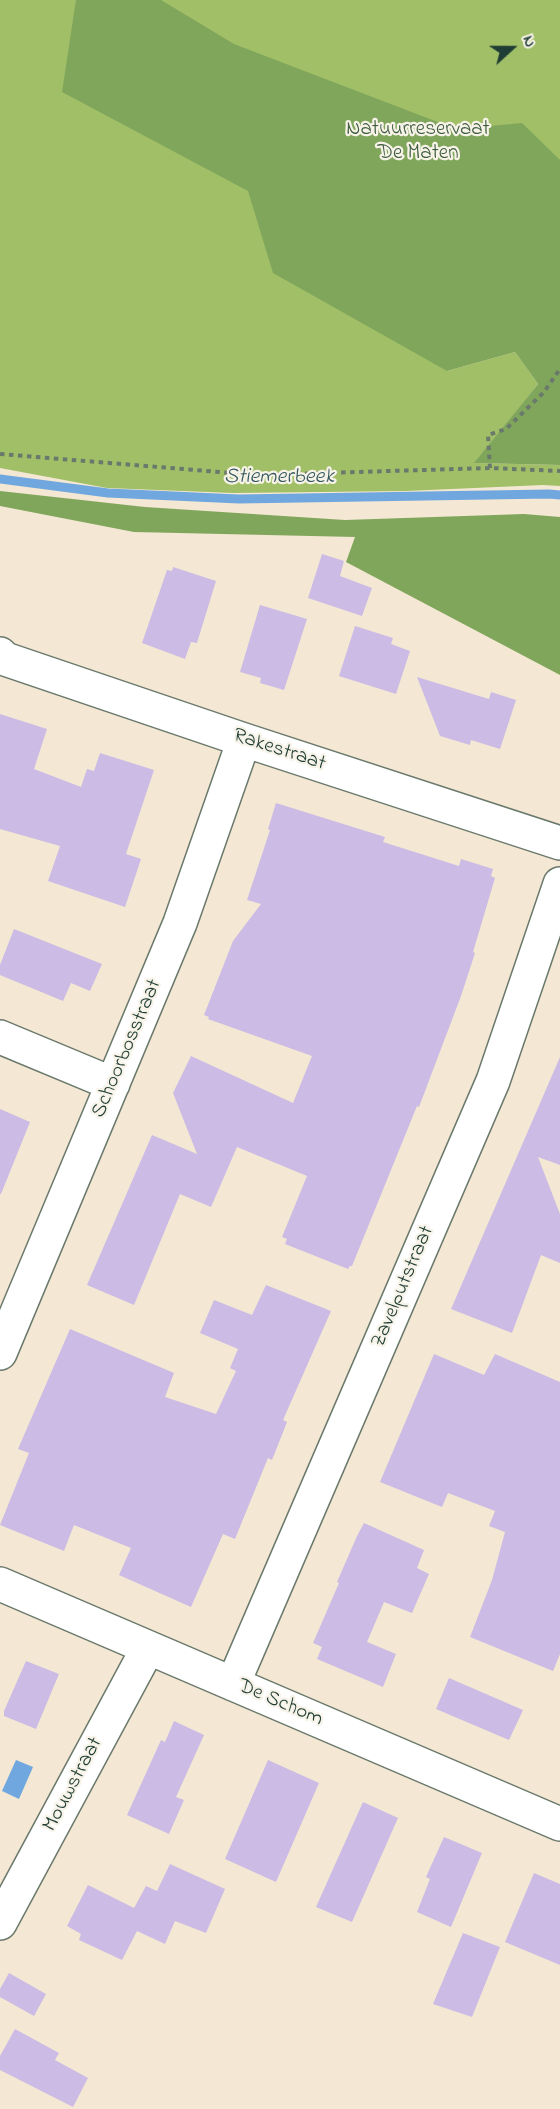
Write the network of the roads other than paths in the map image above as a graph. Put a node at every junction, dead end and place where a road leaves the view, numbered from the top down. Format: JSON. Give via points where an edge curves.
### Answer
{"nodes":[{"id":1,"x":0,"y":654,"type":"edge"},
{"id":2,"x":244,"y":740,"type":"junction"},
{"id":3,"x":560,"y":843,"type":"edge"},
{"id":4,"x":560,"y":884,"type":"edge"},
{"id":5,"x":0,"y":1037,"type":"edge"},
{"id":6,"x":113,"y":1084,"type":"junction"},
{"id":7,"x":0,"y":1353,"type":"edge"},
{"id":8,"x":0,"y":1584,"type":"edge"},
{"id":9,"x":148,"y":1648,"type":"junction"},
{"id":10,"x":233,"y":1684,"type":"junction"},
{"id":11,"x":557,"y":1814,"type":"edge"},
{"id":12,"x":0,"y":1923,"type":"edge"}],
"edges":[{"from":1,"to":2,"type":"street","name":"Rakestraat","via":[[5,659]]},
{"from":2,"to":3,"type":"street","name":"Rakestraat"},
{"from":2,"to":6,"type":"street","name":"Schoorbosstraat","via":[[180,923]]},
{"from":4,"to":10,"type":"street","name":"Zavelputstraat","via":[[493,1081]]},
{"from":5,"to":6,"type":"street"},
{"from":6,"to":7,"type":"street","name":"Schoorbosstraat"},
{"from":8,"to":9,"type":"street","name":"De Schom"},
{"from":9,"to":10,"type":"street","name":"De Schom"},
{"from":9,"to":12,"type":"street","name":"Mouwstraat"},
{"from":10,"to":11,"type":"street","name":"De Schom"}]}
